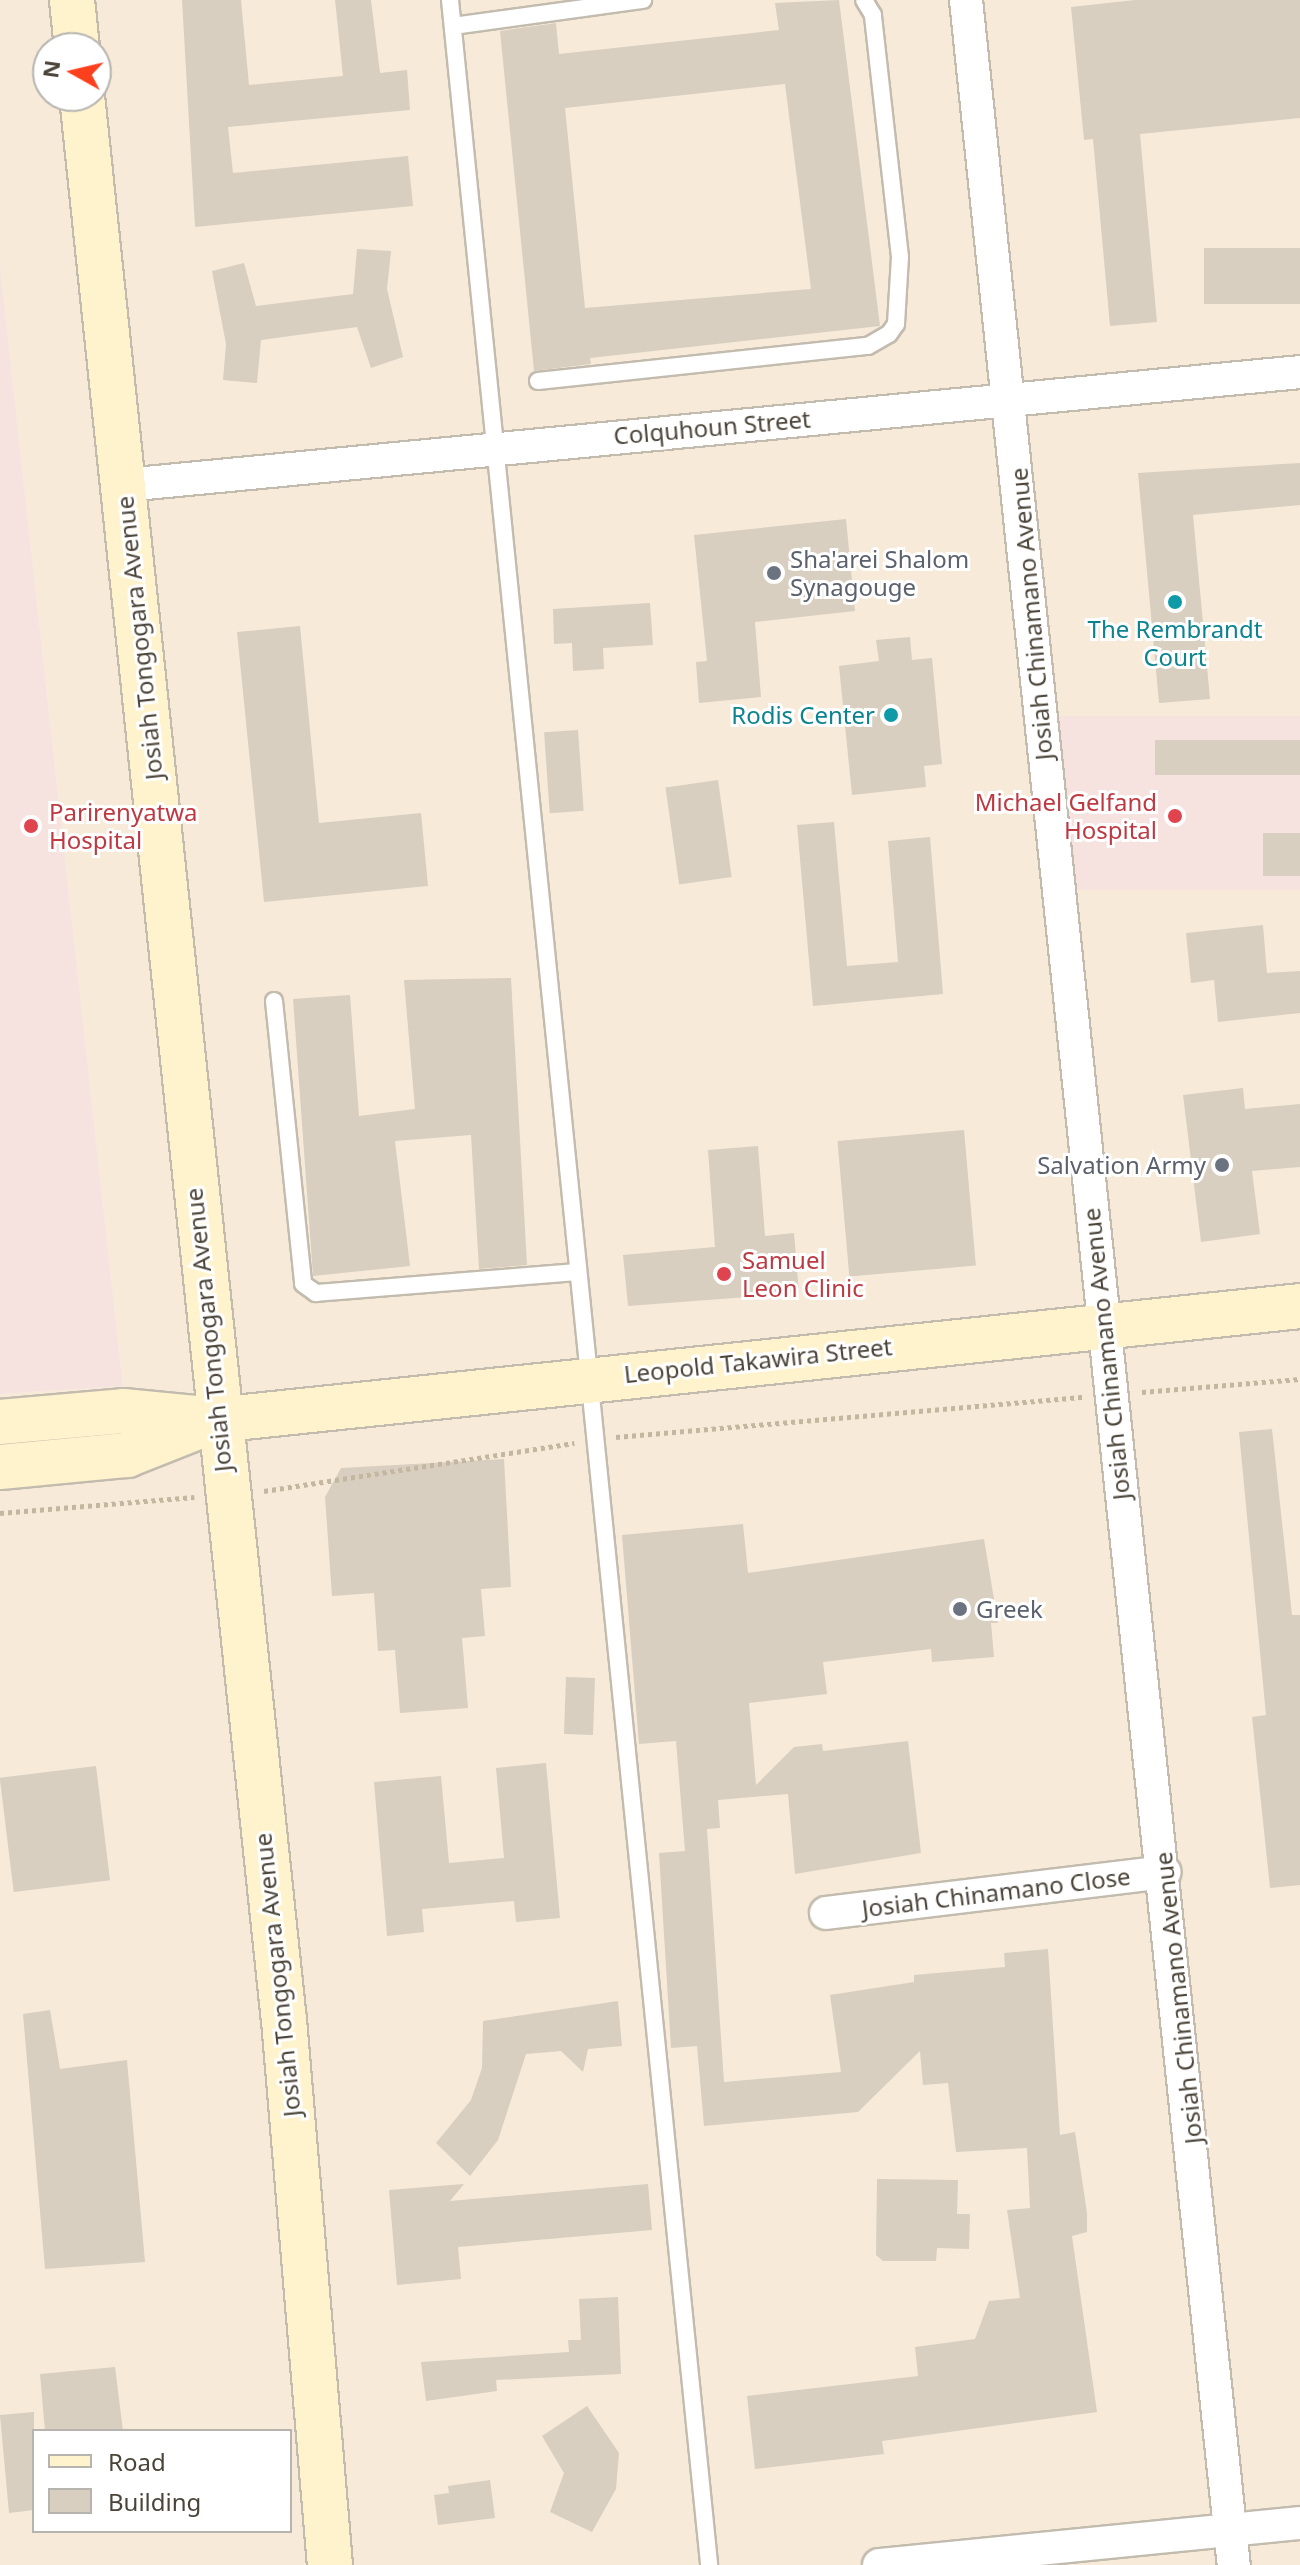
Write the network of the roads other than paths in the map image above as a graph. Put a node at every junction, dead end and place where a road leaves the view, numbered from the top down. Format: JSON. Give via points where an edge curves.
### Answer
{"nodes":[{"id":1,"x":72,"y":0,"type":"edge"},
{"id":2,"x":450,"y":0,"type":"edge"},
{"id":3,"x":643,"y":0,"type":"edge"},
{"id":4,"x":864,"y":0,"type":"edge"},
{"id":5,"x":966,"y":0,"type":"edge"},
{"id":6,"x":453,"y":26,"type":"junction"},
{"id":7,"x":75,"y":32,"type":"edge"},
{"id":8,"x":84,"y":112,"type":"edge"},
{"id":9,"x":1300,"y":372,"type":"edge"},
{"id":10,"x":538,"y":381,"type":"dead end"},
{"id":11,"x":1010,"y":399,"type":"junction"},
{"id":12,"x":493,"y":447,"type":"junction"},
{"id":13,"x":125,"y":485,"type":"junction"},
{"id":14,"x":274,"y":1001,"type":"dead end"},
{"id":15,"x":575,"y":1272,"type":"junction"},
{"id":16,"x":1300,"y":1306,"type":"edge"},
{"id":17,"x":1102,"y":1325,"type":"junction"},
{"id":18,"x":585,"y":1377,"type":"junction"},
{"id":19,"x":216,"y":1420,"type":"junction"},
{"id":20,"x":0,"y":1422,"type":"edge"},
{"id":21,"x":0,"y":1467,"type":"edge"},
{"id":22,"x":1165,"y":1872,"type":"junction"},
{"id":23,"x":826,"y":1913,"type":"dead end"},
{"id":24,"x":1300,"y":2523,"type":"edge"},
{"id":25,"x":1232,"y":2530,"type":"junction"},
{"id":26,"x":330,"y":2565,"type":"edge"},
{"id":27,"x":709,"y":2565,"type":"edge"},
{"id":28,"x":879,"y":2565,"type":"edge"},
{"id":29,"x":1234,"y":2565,"type":"edge"}],
"edges":[{"from":1,"to":7,"type":"main road"},
{"from":2,"to":6,"type":"lane"},
{"from":3,"to":6,"type":"lane"},
{"from":4,"to":10,"type":"lane","via":[[873,15],[900,257],[896,324],[889,334],[868,346]]},
{"from":5,"to":11,"type":"street","name":"Josiah Chinamano Avenue"},
{"from":6,"to":12,"type":"lane"},
{"from":8,"to":13,"type":"main road","name":"Josiah Tongogara Avenue"},
{"from":9,"to":11,"type":"street","name":"Colquhoun Street"},
{"from":11,"to":12,"type":"street","name":"Colquhoun Street"},
{"from":11,"to":17,"type":"street","name":"Josiah Chinamano Avenue"},
{"from":12,"to":13,"type":"street","name":"Colquhoun Street"},
{"from":12,"to":15,"type":"lane"},
{"from":13,"to":19,"type":"main road","name":"Josiah Tongogara Avenue"},
{"from":14,"to":15,"type":"lane","via":[[303,1284],[316,1293]]},
{"from":15,"to":18,"type":"lane"},
{"from":16,"to":17,"type":"main road","name":"Leopold Takawira Street"},
{"from":17,"to":18,"type":"main road","name":"Leopold Takawira Street"},
{"from":17,"to":22,"type":"street","name":"Josiah Chinamano Avenue"},
{"from":18,"to":19,"type":"main road","name":"Leopold Takawira Street"},
{"from":18,"to":27,"type":"lane"},
{"from":19,"to":20,"type":"main road","via":[[123,1411]]},
{"from":19,"to":21,"type":"main road","via":[[127,1455]]},
{"from":19,"to":26,"type":"main road","name":"Josiah Tongogara Avenue","via":[[284,2020]]},
{"from":22,"to":23,"type":"street","name":"Josiah Chinamano Close"},
{"from":22,"to":25,"type":"street","name":"Josiah Chinamano Avenue"},
{"from":24,"to":25,"type":"street"},
{"from":25,"to":28,"type":"street"},
{"from":25,"to":29,"type":"street","name":"Josiah Chinamano Avenue"}]}
